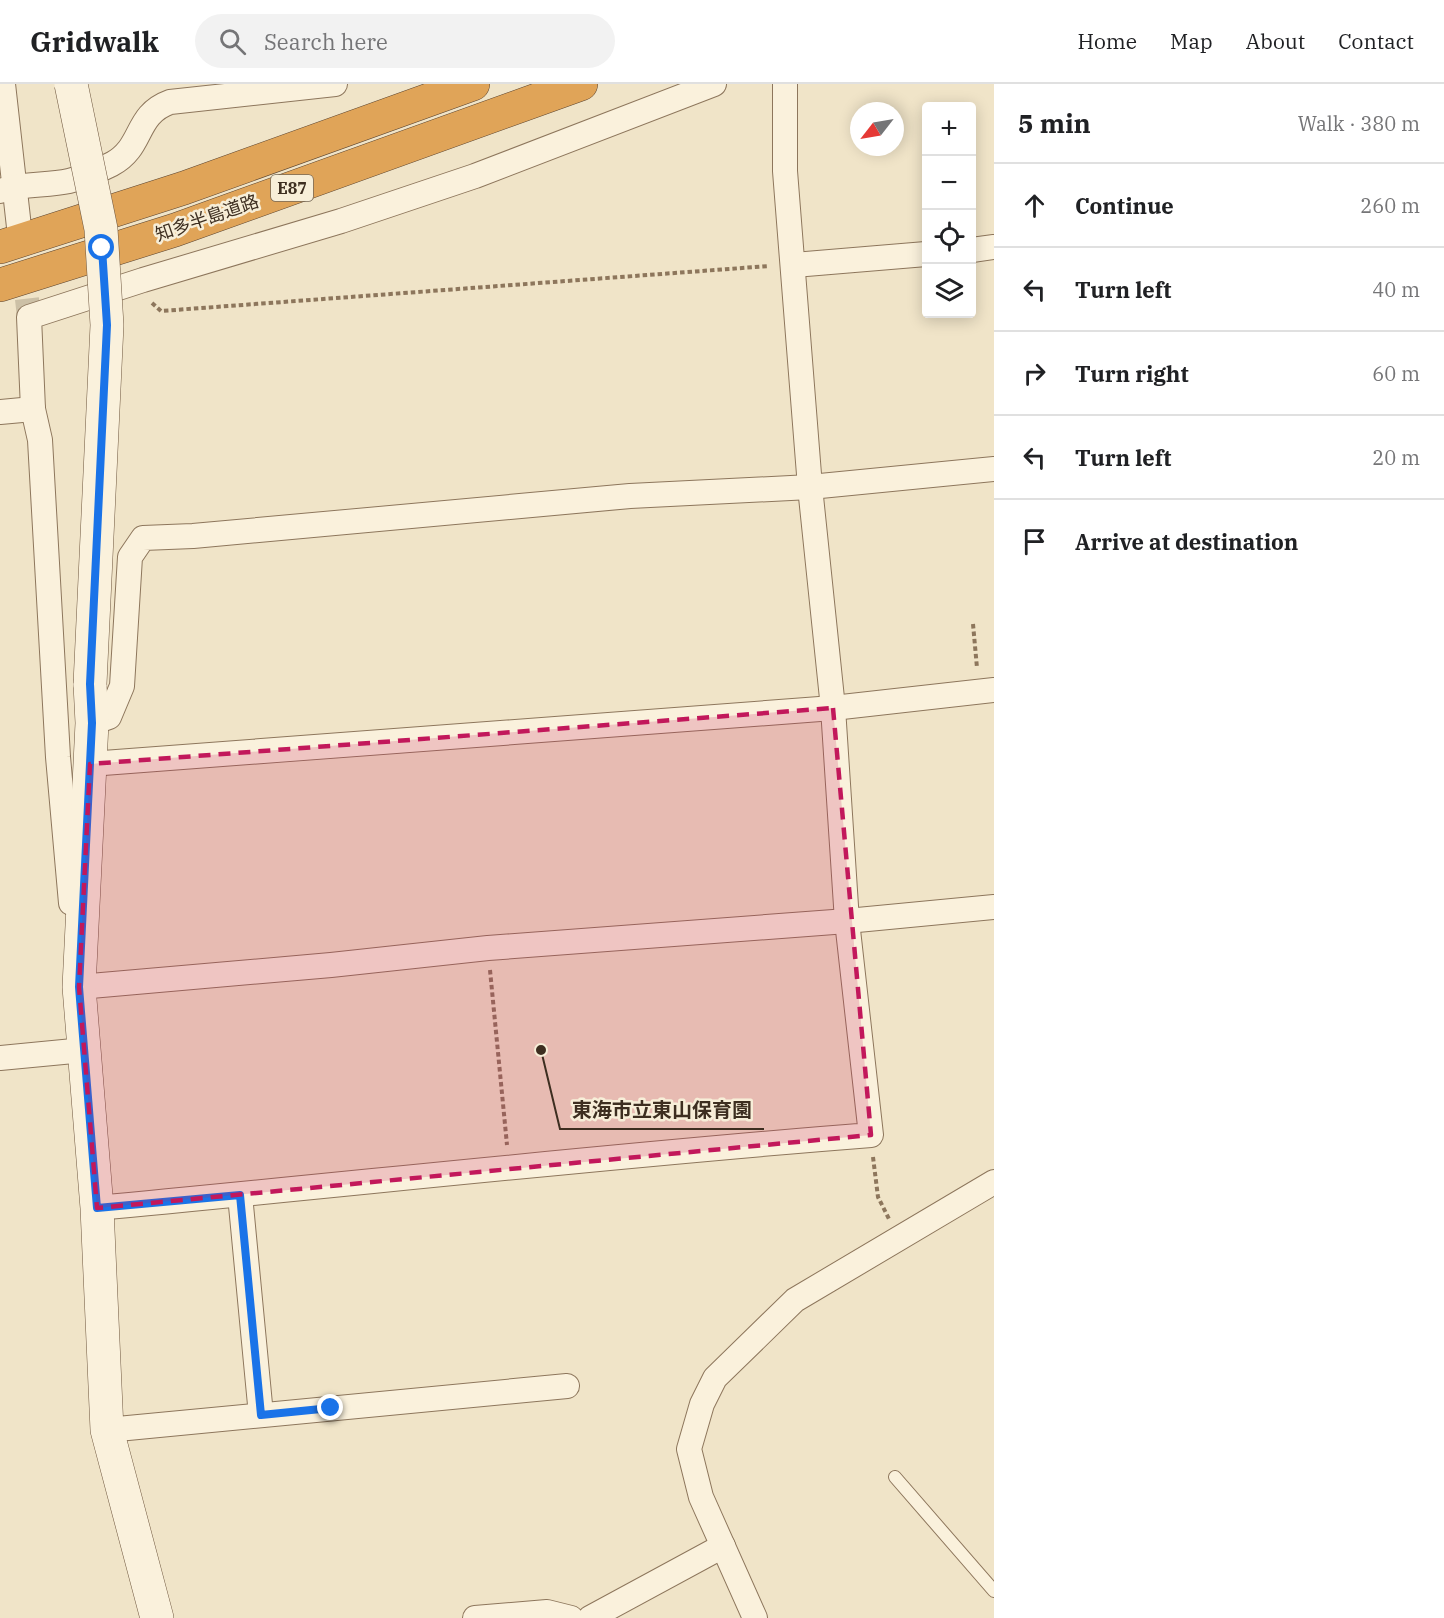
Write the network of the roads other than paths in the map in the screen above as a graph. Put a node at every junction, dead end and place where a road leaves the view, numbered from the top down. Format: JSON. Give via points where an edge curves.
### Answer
{"nodes":[{"id":1,"x":71,"y":84,"type":"edge"},
{"id":2,"x":335,"y":84,"type":"edge"},
{"id":3,"x":473,"y":84,"type":"edge"},
{"id":4,"x":581,"y":84,"type":"edge"},
{"id":5,"x":714,"y":84,"type":"edge"},
{"id":6,"x":785,"y":84,"type":"edge"},
{"id":7,"x":3,"y":96,"type":"edge"},
{"id":8,"x":8,"y":188,"type":"edge"},
{"id":9,"x":10,"y":237,"type":"edge"},
{"id":10,"x":994,"y":248,"type":"edge"},
{"id":11,"x":976,"y":250,"type":"edge"},
{"id":12,"x":922,"y":254,"type":"edge"},
{"id":13,"x":794,"y":265,"type":"junction"},
{"id":14,"x":0,"y":285,"type":"edge"},
{"id":15,"x":33,"y":409,"type":"junction"},
{"id":16,"x":0,"y":412,"type":"edge"},
{"id":17,"x":994,"y":469,"type":"edge"},
{"id":18,"x":810,"y":487,"type":"junction"},
{"id":19,"x":987,"y":691,"type":"edge"},
{"id":20,"x":833,"y":708,"type":"junction"},
{"id":21,"x":92,"y":723,"type":"junction"},
{"id":22,"x":90,"y":764,"type":"junction"},
{"id":23,"x":994,"y":907,"type":"edge"},
{"id":24,"x":847,"y":921,"type":"junction"},
{"id":25,"x":79,"y":987,"type":"junction"},
{"id":26,"x":84,"y":1050,"type":"junction"},
{"id":27,"x":0,"y":1058,"type":"edge"},
{"id":28,"x":994,"y":1182,"type":"edge"},
{"id":29,"x":240,"y":1195,"type":"junction"},
{"id":30,"x":97,"y":1208,"type":"junction"},
{"id":31,"x":567,"y":1386,"type":"dead end"},
{"id":32,"x":261,"y":1415,"type":"junction"},
{"id":33,"x":107,"y":1430,"type":"junction"},
{"id":34,"x":895,"y":1477,"type":"dead end"},
{"id":35,"x":723,"y":1546,"type":"junction"},
{"id":36,"x":994,"y":1591,"type":"edge"},
{"id":37,"x":157,"y":1618,"type":"edge"},
{"id":38,"x":474,"y":1618,"type":"edge"},
{"id":39,"x":572,"y":1618,"type":"edge"},
{"id":40,"x":590,"y":1618,"type":"edge"},
{"id":41,"x":755,"y":1618,"type":"edge"}],
"edges":[{"from":1,"to":21,"type":"street","bridge":true,"via":[[101,229],[107,325],[90,684]]},
{"from":2,"to":8,"type":"street","via":[[160,105],[147,116],[130,152],[112,164],[69,181]]},
{"from":3,"to":9,"type":"highway","name":"知多半島道路","number":"E87","via":[[195,184]]},
{"from":4,"to":14,"type":"highway","name":"知多半島道路","number":"E87","via":[[175,230]]},
{"from":5,"to":15,"type":"street","via":[[476,176],[30,316]]},
{"from":6,"to":13,"type":"street","via":[[785,171]]},
{"from":7,"to":8,"type":"street"},
{"from":8,"to":9,"type":"street"},
{"from":10,"to":11,"type":"street"},
{"from":12,"to":13,"type":"street"},
{"from":13,"to":18,"type":"street"},
{"from":15,"to":16,"type":"street"},
{"from":15,"to":25,"type":"street","via":[[40,440],[58,758]]},
{"from":17,"to":18,"type":"street"},
{"from":18,"to":20,"type":"street"},
{"from":18,"to":21,"type":"street","via":[[630,496],[143,538],[130,557],[122,686],[109,717]]},
{"from":19,"to":20,"type":"street"},
{"from":20,"to":22,"type":"street"},
{"from":20,"to":24,"type":"street"},
{"from":21,"to":22,"type":"street"},
{"from":22,"to":25,"type":"street"},
{"from":23,"to":24,"type":"street"},
{"from":24,"to":25,"type":"street","via":[[488,948]]},
{"from":24,"to":29,"type":"street","via":[[871,1136],[509,1166]]},
{"from":25,"to":26,"type":"street"},
{"from":26,"to":27,"type":"street"},
{"from":26,"to":30,"type":"street"},
{"from":28,"to":35,"type":"street","via":[[795,1300],[715,1378],[702,1404],[689,1449],[701,1497]]},
{"from":29,"to":30,"type":"street"},
{"from":29,"to":32,"type":"street"},
{"from":30,"to":33,"type":"street"},
{"from":31,"to":32,"type":"street"},
{"from":32,"to":33,"type":"street"},
{"from":33,"to":37,"type":"street"},
{"from":34,"to":36,"type":"lane"},
{"from":35,"to":40,"type":"street"},
{"from":35,"to":41,"type":"street"},
{"from":38,"to":39,"type":"street","via":[[547,1612]]}]}
